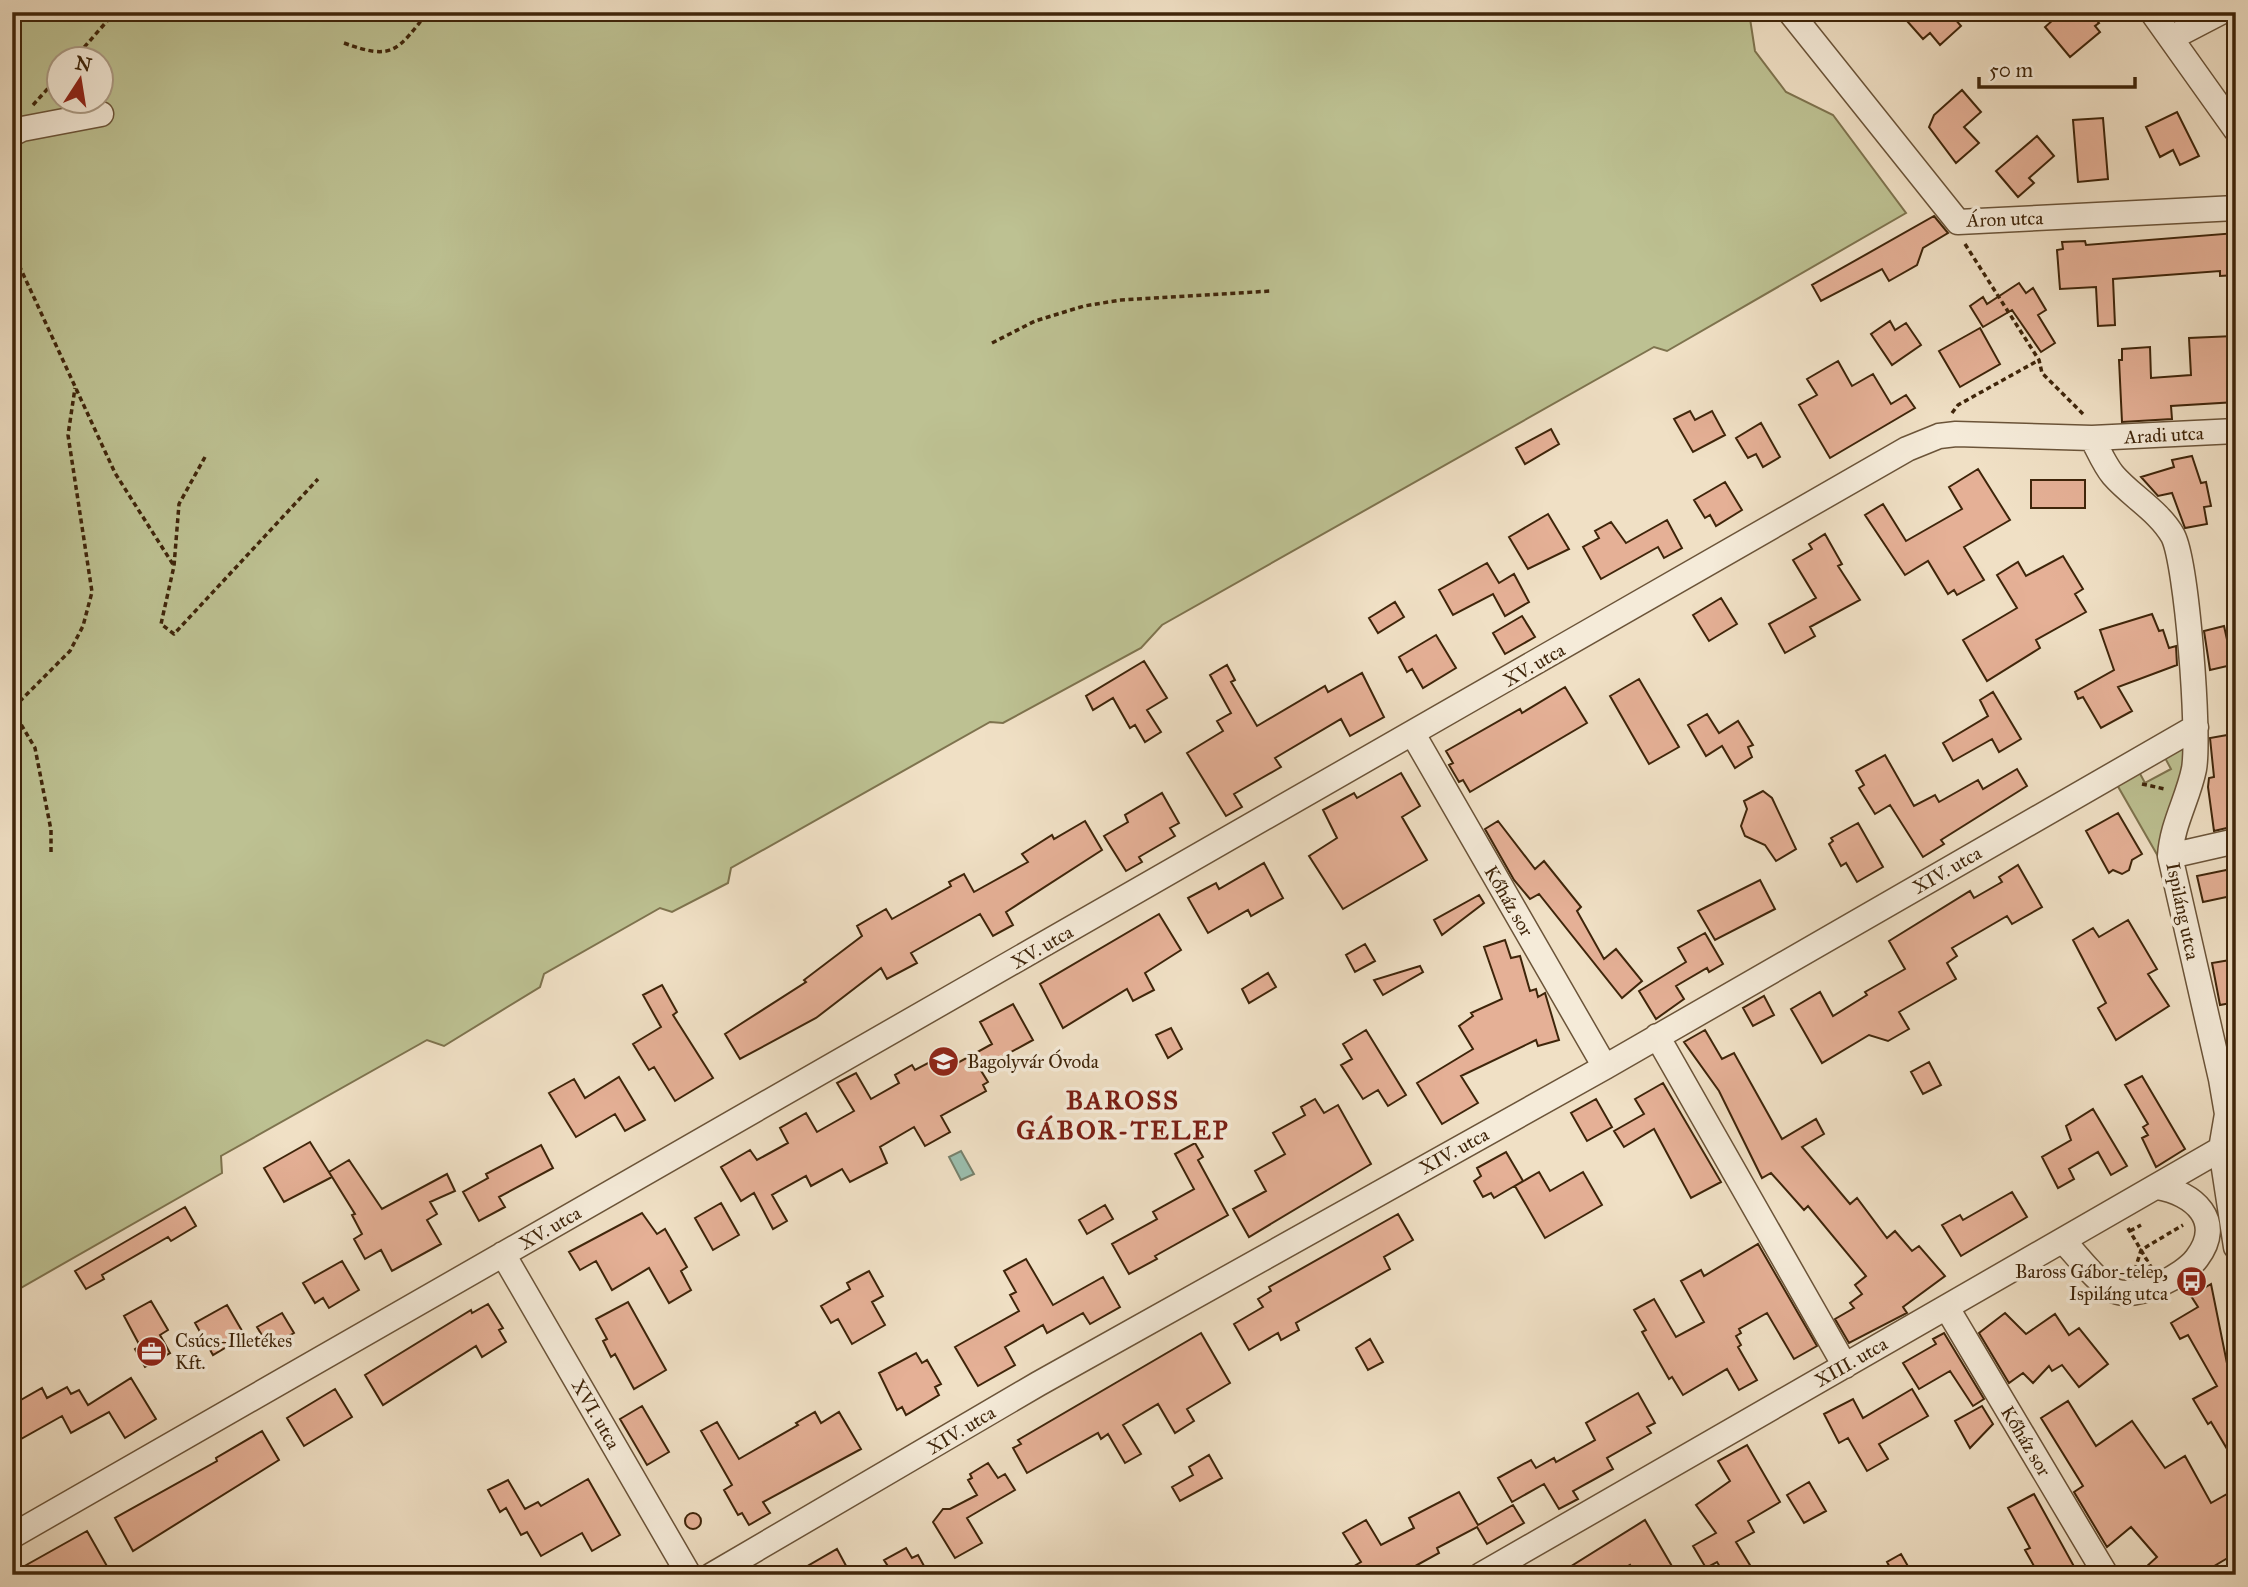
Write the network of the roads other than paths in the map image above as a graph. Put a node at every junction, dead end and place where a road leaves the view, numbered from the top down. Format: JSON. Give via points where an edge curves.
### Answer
{"nodes":[{"id":1,"x":1790,"y":12,"type":"edge"},
{"id":2,"x":2152,"y":12,"type":"edge"},
{"id":3,"x":2221,"y":12,"type":"edge"},
{"id":4,"x":2171,"y":38,"type":"junction"},
{"id":5,"x":90,"y":116,"type":"edge"},
{"id":6,"x":2236,"y":130,"type":"edge"},
{"id":7,"x":12,"y":134,"type":"edge"},
{"id":8,"x":2236,"y":208,"type":"edge"},
{"id":9,"x":2236,"y":431,"type":"edge"},
{"id":10,"x":2092,"y":438,"type":"junction"},
{"id":11,"x":2196,"y":727,"type":"junction"},
{"id":12,"x":1413,"y":734,"type":"junction"},
{"id":13,"x":2236,"y":841,"type":"edge"},
{"id":14,"x":2170,"y":856,"type":"junction"},
{"id":15,"x":1657,"y":1036,"type":"junction"},
{"id":16,"x":1605,"y":1067,"type":"junction"},
{"id":17,"x":2228,"y":1078,"type":"edge"},
{"id":18,"x":2221,"y":1149,"type":"junction"},
{"id":19,"x":2157,"y":1187,"type":"junction"},
{"id":20,"x":2064,"y":1242,"type":"junction"},
{"id":21,"x":2236,"y":1247,"type":"edge"},
{"id":22,"x":503,"y":1254,"type":"junction"},
{"id":23,"x":1947,"y":1308,"type":"junction"},
{"id":24,"x":1845,"y":1366,"type":"junction"},
{"id":25,"x":12,"y":1536,"type":"edge"},
{"id":26,"x":689,"y":1575,"type":"edge"},
{"id":27,"x":712,"y":1575,"type":"edge"},
{"id":28,"x":1481,"y":1575,"type":"edge"},
{"id":29,"x":2106,"y":1575,"type":"edge"}],
"edges":[{"from":1,"to":8,"type":"street","name":"Áron utca","via":[[1958,222]]},
{"from":2,"to":4,"type":"street"},
{"from":3,"to":4,"type":"street"},
{"from":4,"to":6,"type":"street"},
{"from":5,"to":7,"type":"street"},
{"from":9,"to":10,"type":"street","name":"Aradi utca"},
{"from":10,"to":11,"type":"street","name":"Ispiláng utca","via":[[2115,477],[2162,520],[2178,550]]},
{"from":10,"to":12,"type":"street","name":"XV. utca","via":[[1956,434],[1907,449]]},
{"from":11,"to":14,"type":"street","name":"Ispiláng utca","via":[[2194,769],[2174,826]]},
{"from":11,"to":15,"type":"street","name":"XIV. utca"},
{"from":12,"to":16,"type":"street","name":"Kőház sor"},
{"from":12,"to":22,"type":"street","name":"XV. utca"},
{"from":13,"to":14,"type":"street"},
{"from":14,"to":17,"type":"street","name":"Ispiláng utca"},
{"from":15,"to":16,"type":"street","name":"XIV. utca"},
{"from":15,"to":24,"type":"street"},
{"from":16,"to":27,"type":"street","name":"XIV. utca","via":[[1038,1384]]},
{"from":17,"to":18,"type":"street","name":"Ispiláng utca"},
{"from":18,"to":19,"type":"street","name":"XIII. utca"},
{"from":18,"to":21,"type":"street","name":"Ispiláng utca"},
{"from":19,"to":20,"type":"street","name":"XIII. utca","via":[[2124,1221]]},
{"from":19,"to":20,"type":"street","via":[[2184,1193],[2202,1213],[2206,1238],[2196,1259],[2160,1284],[2128,1293],[2106,1286]]},
{"from":20,"to":23,"type":"street","name":"XIII. utca"},
{"from":22,"to":25,"type":"street","name":"XV. utca"},
{"from":22,"to":26,"type":"street","name":"XVI. utca"},
{"from":23,"to":24,"type":"street","name":"XIII. utca"},
{"from":23,"to":29,"type":"street","name":"Kőház sor"},
{"from":24,"to":28,"type":"street","name":"XIII. utca"}]}
